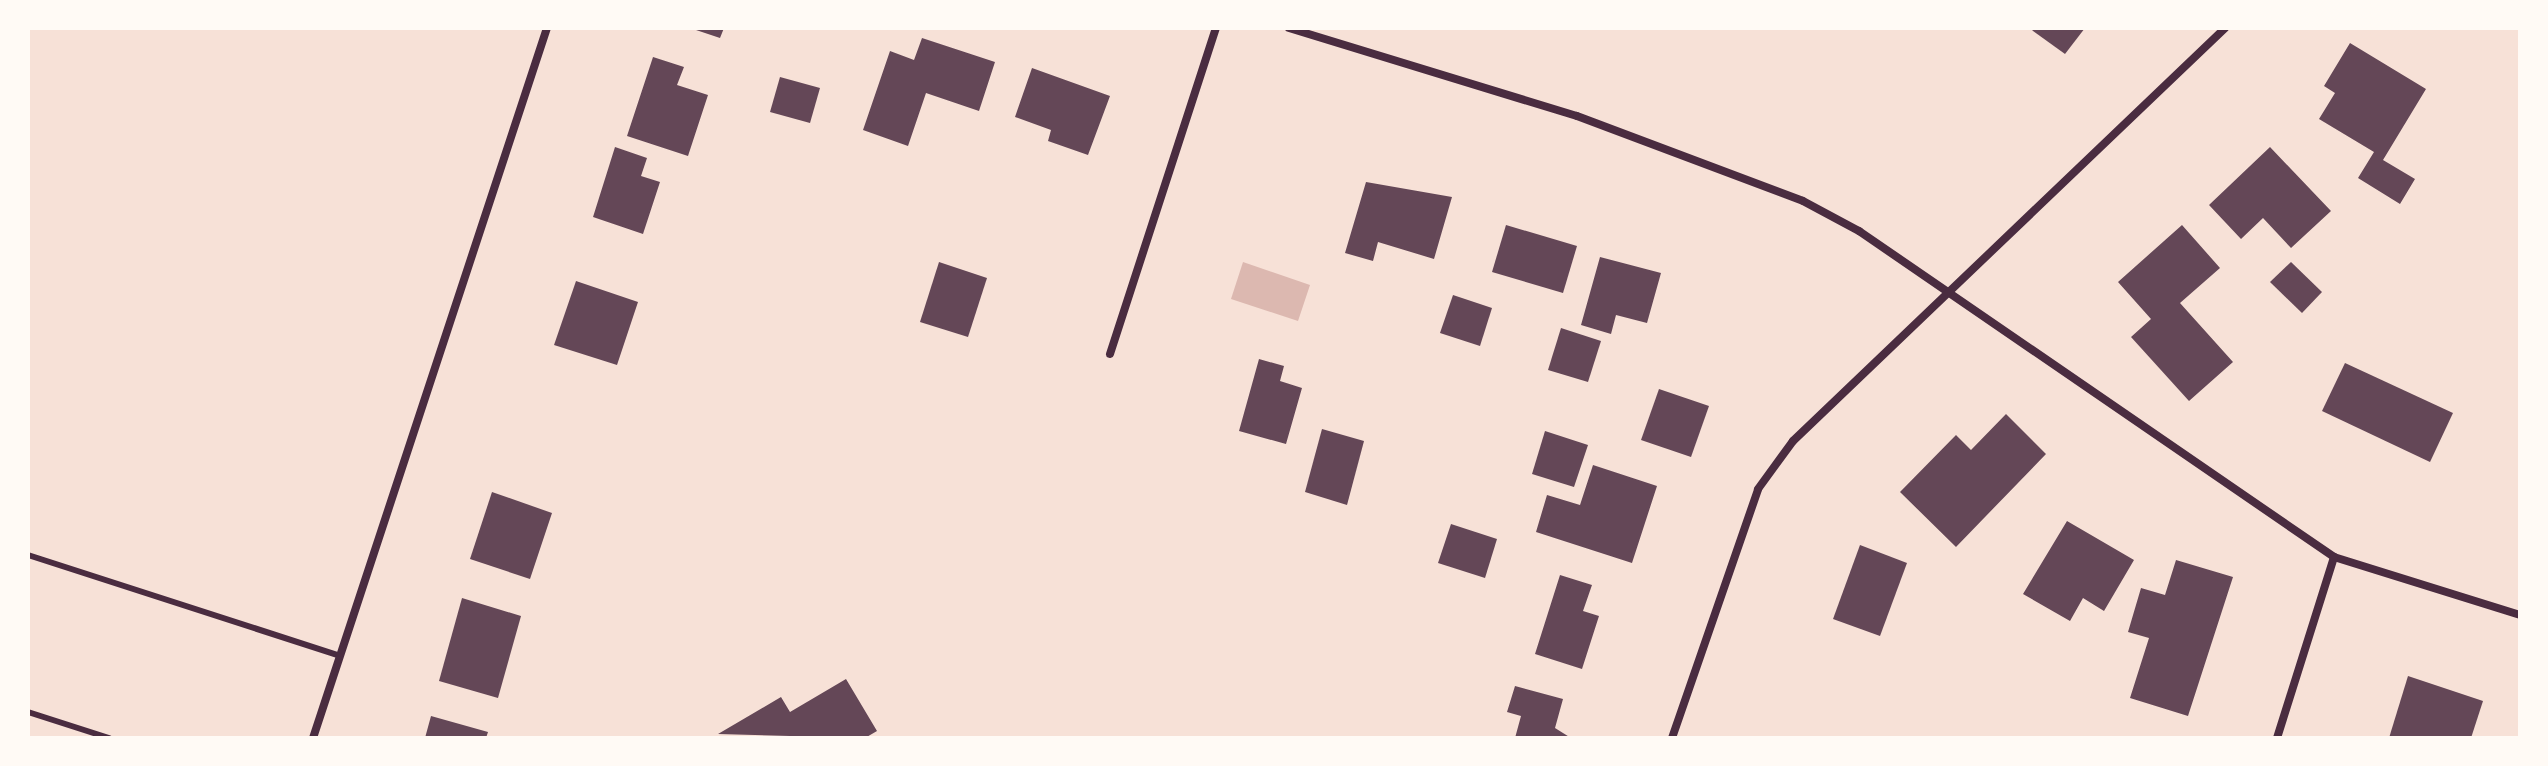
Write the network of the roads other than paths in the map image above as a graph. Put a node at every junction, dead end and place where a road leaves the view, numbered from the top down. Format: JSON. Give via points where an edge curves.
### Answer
{"nodes":[{"id":1,"x":547,"y":28,"type":"edge"},
{"id":2,"x":1216,"y":28,"type":"edge"},
{"id":3,"x":1289,"y":28,"type":"edge"},
{"id":4,"x":2225,"y":28,"type":"edge"},
{"id":5,"x":1950,"y":292,"type":"junction"},
{"id":6,"x":1110,"y":354,"type":"dead end"},
{"id":7,"x":28,"y":555,"type":"edge"},
{"id":8,"x":2334,"y":557,"type":"junction"},
{"id":9,"x":2520,"y":615,"type":"edge"},
{"id":10,"x":340,"y":656,"type":"junction"},
{"id":11,"x":28,"y":712,"type":"edge"},
{"id":12,"x":109,"y":738,"type":"edge"},
{"id":13,"x":313,"y":738,"type":"edge"},
{"id":14,"x":1672,"y":738,"type":"edge"},
{"id":15,"x":2277,"y":738,"type":"edge"}],
"edges":[{"from":1,"to":10,"type":"street"},
{"from":2,"to":6,"type":"street"},
{"from":3,"to":5,"type":"street","via":[[1577,116],[1752,180],[1859,231]]},
{"from":4,"to":5,"type":"street"},
{"from":5,"to":8,"type":"street"},
{"from":5,"to":14,"type":"street","via":[[1813,418],[1758,489]]},
{"from":7,"to":10,"type":"lane"},
{"from":8,"to":9,"type":"street"},
{"from":8,"to":15,"type":"street"},
{"from":10,"to":13,"type":"street"},
{"from":11,"to":12,"type":"lane"}]}
